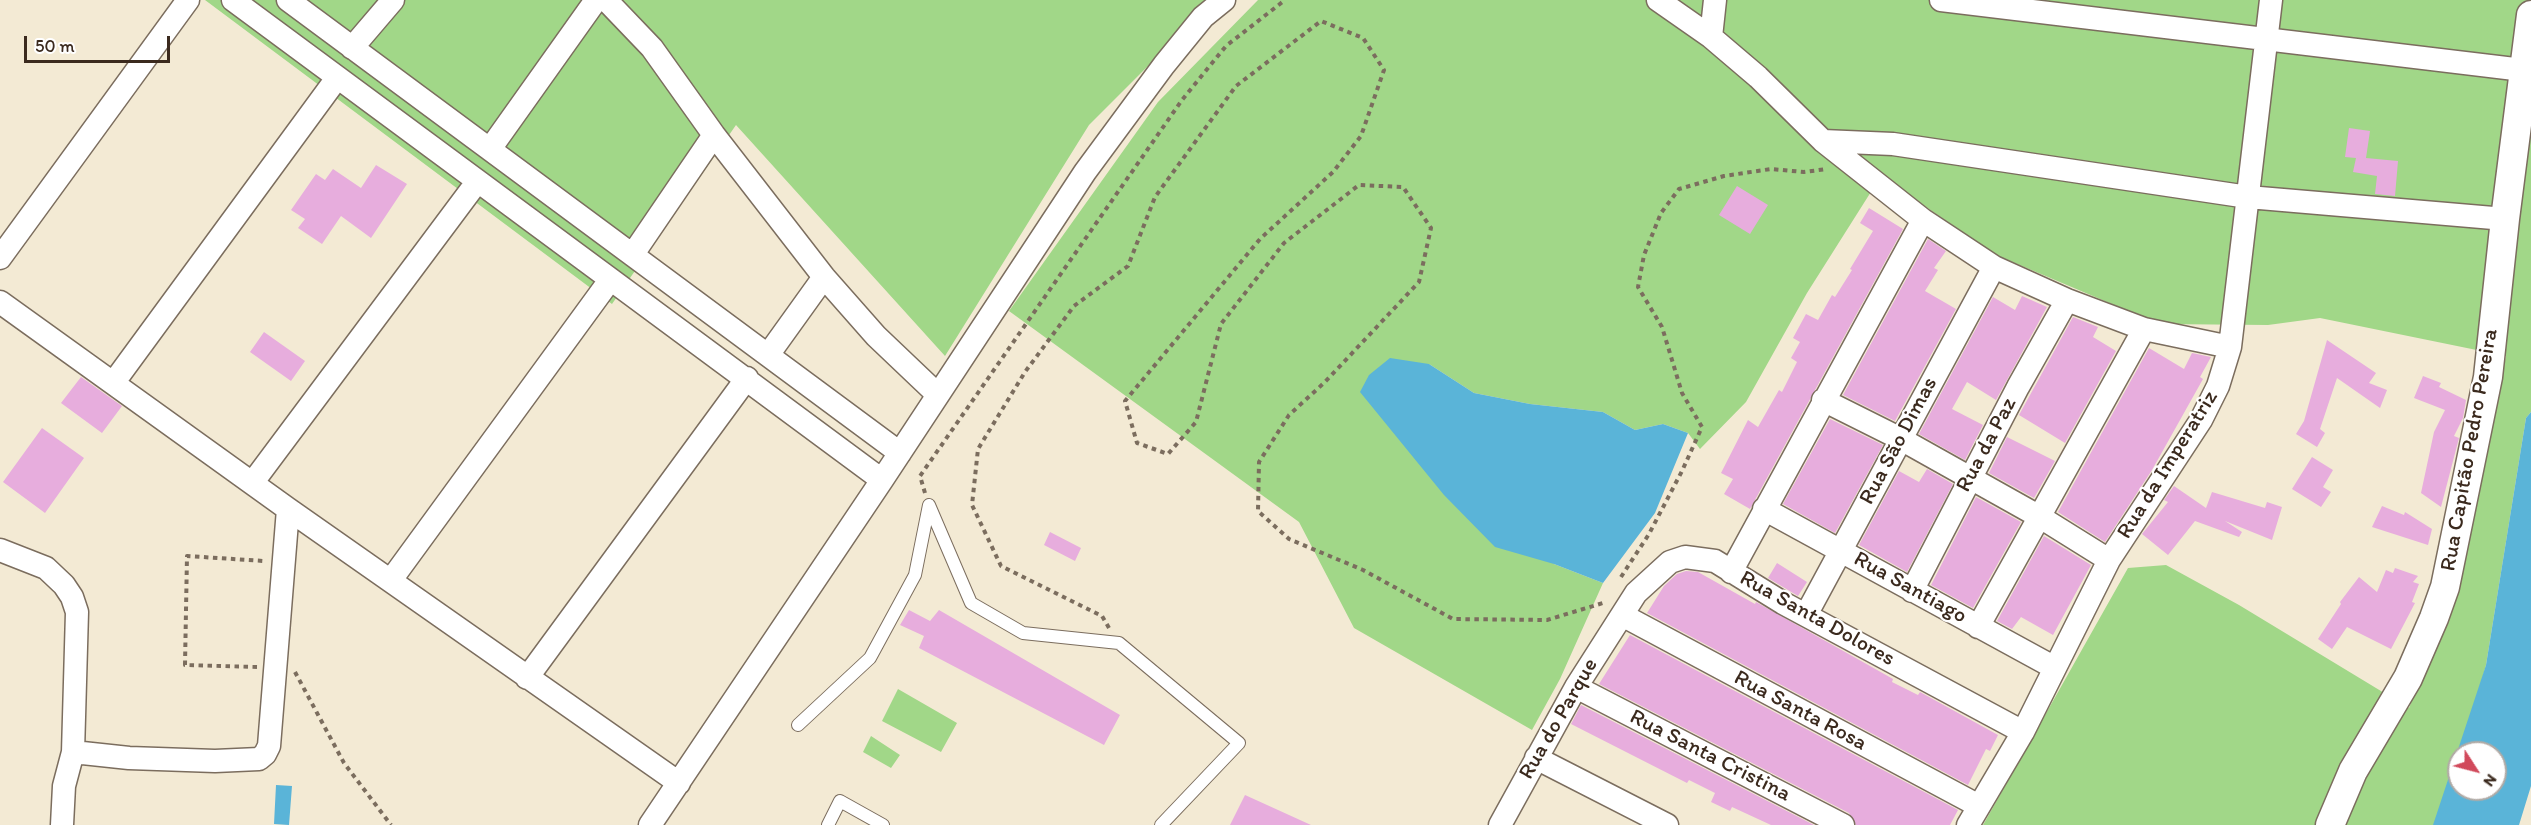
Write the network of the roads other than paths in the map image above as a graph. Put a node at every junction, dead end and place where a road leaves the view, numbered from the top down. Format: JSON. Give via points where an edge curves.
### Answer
{"nodes":[{"id":1,"x":188,"y":0,"type":"edge"},
{"id":2,"x":232,"y":0,"type":"edge"},
{"id":3,"x":288,"y":0,"type":"edge"},
{"id":4,"x":393,"y":0,"type":"edge"},
{"id":5,"x":597,"y":0,"type":"edge"},
{"id":6,"x":606,"y":0,"type":"edge"},
{"id":7,"x":1224,"y":0,"type":"edge"},
{"id":8,"x":1658,"y":0,"type":"edge"},
{"id":9,"x":1715,"y":0,"type":"edge"},
{"id":10,"x":1941,"y":0,"type":"edge"},
{"id":11,"x":2271,"y":0,"type":"edge"},
{"id":12,"x":2531,"y":15,"type":"edge"},
{"id":13,"x":1711,"y":37,"type":"junction"},
{"id":14,"x":2266,"y":40,"type":"junction"},
{"id":15,"x":352,"y":48,"type":"junction"},
{"id":16,"x":2523,"y":70,"type":"junction"},
{"id":17,"x":338,"y":78,"type":"junction"},
{"id":18,"x":714,"y":135,"type":"junction"},
{"id":19,"x":1823,"y":141,"type":"junction"},
{"id":20,"x":490,"y":149,"type":"junction"},
{"id":21,"x":477,"y":182,"type":"junction"},
{"id":22,"x":2248,"y":197,"type":"junction"},
{"id":23,"x":2505,"y":219,"type":"junction"},
{"id":24,"x":1923,"y":220,"type":"junction"},
{"id":25,"x":633,"y":254,"type":"junction"},
{"id":26,"x":0,"y":258,"type":"edge"},
{"id":27,"x":1994,"y":267,"type":"junction"},
{"id":28,"x":824,"y":277,"type":"junction"},
{"id":29,"x":610,"y":280,"type":"junction"},
{"id":30,"x":2067,"y":300,"type":"junction"},
{"id":31,"x":0,"y":302,"type":"edge"},
{"id":32,"x":2144,"y":329,"type":"junction"},
{"id":33,"x":2229,"y":347,"type":"junction"},
{"id":34,"x":768,"y":355,"type":"junction"},
{"id":35,"x":747,"y":378,"type":"junction"},
{"id":36,"x":114,"y":382,"type":"junction"},
{"id":37,"x":938,"y":395,"type":"junction"},
{"id":38,"x":1823,"y":400,"type":"junction"},
{"id":39,"x":1899,"y":438,"type":"junction"},
{"id":40,"x":900,"y":453,"type":"junction"},
{"id":41,"x":1969,"y":479,"type":"junction"},
{"id":42,"x":882,"y":480,"type":"junction"},
{"id":43,"x":253,"y":482,"type":"junction"},
{"id":44,"x":288,"y":509,"type":"junction"},
{"id":45,"x":1764,"y":509,"type":"junction"},
{"id":46,"x":2040,"y":517,"type":"junction"},
{"id":47,"x":0,"y":550,"type":"edge"},
{"id":48,"x":1842,"y":550,"type":"junction"},
{"id":49,"x":2109,"y":560,"type":"junction"},
{"id":50,"x":1731,"y":572,"type":"junction"},
{"id":51,"x":391,"y":580,"type":"junction"},
{"id":52,"x":1912,"y":591,"type":"junction"},
{"id":53,"x":1612,"y":609,"type":"junction"},
{"id":54,"x":1806,"y":615,"type":"junction"},
{"id":55,"x":1978,"y":627,"type":"junction"},
{"id":56,"x":2055,"y":668,"type":"junction"},
{"id":57,"x":527,"y":678,"type":"junction"},
{"id":58,"x":1576,"y":687,"type":"junction"},
{"id":59,"x":798,"y":725,"type":"dead end"},
{"id":60,"x":2023,"y":732,"type":"junction"},
{"id":61,"x":74,"y":752,"type":"junction"},
{"id":62,"x":1536,"y":758,"type":"junction"},
{"id":63,"x":679,"y":783,"type":"junction"},
{"id":64,"x":1974,"y":816,"type":"edge"},
{"id":65,"x":62,"y":825,"type":"edge"},
{"id":66,"x":650,"y":825,"type":"edge"},
{"id":67,"x":828,"y":825,"type":"edge"},
{"id":68,"x":884,"y":825,"type":"edge"},
{"id":69,"x":1161,"y":825,"type":"edge"},
{"id":70,"x":1500,"y":825,"type":"edge"},
{"id":71,"x":1667,"y":825,"type":"edge"},
{"id":72,"x":1843,"y":825,"type":"edge"},
{"id":73,"x":2330,"y":825,"type":"edge"}],
"edges":[{"from":1,"to":26,"type":"street"},
{"from":2,"to":17,"type":"street"},
{"from":3,"to":15,"type":"street"},
{"from":4,"to":15,"type":"street"},
{"from":5,"to":20,"type":"street"},
{"from":6,"to":18,"type":"street","via":[[652,48]]},
{"from":7,"to":37,"type":"street","via":[[1203,17],[1164,65],[1085,172]]},
{"from":8,"to":13,"type":"street"},
{"from":9,"to":13,"type":"street"},
{"from":10,"to":14,"type":"street"},
{"from":11,"to":14,"type":"street","name":"Rua da Imperatriz"},
{"from":12,"to":16,"type":"street","name":"Rua Capitão Pedro Pereira"},
{"from":13,"to":19,"type":"street"},
{"from":14,"to":16,"type":"street"},
{"from":14,"to":22,"type":"street","name":"Rua da Imperatriz"},
{"from":15,"to":20,"type":"street"},
{"from":16,"to":23,"type":"street","name":"Rua Capitão Pedro Pereira"},
{"from":17,"to":21,"type":"street"},
{"from":17,"to":36,"type":"street"},
{"from":18,"to":25,"type":"street"},
{"from":18,"to":28,"type":"street"},
{"from":19,"to":22,"type":"street","via":[[1893,144]]},
{"from":19,"to":24,"type":"street"},
{"from":20,"to":25,"type":"street"},
{"from":21,"to":29,"type":"street"},
{"from":21,"to":43,"type":"street"},
{"from":22,"to":23,"type":"street"},
{"from":22,"to":33,"type":"street","name":"Rua da Imperatriz"},
{"from":23,"to":73,"type":"street","name":"Rua Capitão Pedro Pereira","via":[[2488,377],[2445,587],[2408,678],[2353,771]]},
{"from":24,"to":27,"type":"street"},
{"from":24,"to":38,"type":"street"},
{"from":25,"to":34,"type":"street"},
{"from":27,"to":30,"type":"street"},
{"from":27,"to":39,"type":"street","name":"Rua São Dimas"},
{"from":28,"to":34,"type":"street"},
{"from":28,"to":37,"type":"street","via":[[876,336]]},
{"from":29,"to":35,"type":"street"},
{"from":29,"to":51,"type":"street"},
{"from":30,"to":32,"type":"street"},
{"from":30,"to":41,"type":"street","name":"Rua da Paz"},
{"from":31,"to":36,"type":"street"},
{"from":32,"to":33,"type":"street"},
{"from":32,"to":46,"type":"street"},
{"from":33,"to":49,"type":"street","name":"Rua da Imperatriz","via":[[2218,386],[2201,420]]},
{"from":34,"to":40,"type":"street"},
{"from":35,"to":42,"type":"street"},
{"from":35,"to":57,"type":"street"},
{"from":36,"to":43,"type":"street"},
{"from":37,"to":40,"type":"street"},
{"from":38,"to":39,"type":"street"},
{"from":38,"to":45,"type":"street"},
{"from":39,"to":41,"type":"street"},
{"from":39,"to":48,"type":"street","name":"Rua São Dimas"},
{"from":40,"to":42,"type":"street"},
{"from":41,"to":46,"type":"street"},
{"from":41,"to":52,"type":"street","name":"Rua da Paz"},
{"from":42,"to":63,"type":"street"},
{"from":43,"to":44,"type":"street"},
{"from":44,"to":51,"type":"street"},
{"from":44,"to":61,"type":"street","via":[[283,667],[269,746],[259,759],[152,759]]},
{"from":45,"to":48,"type":"street","name":"Rua Santiago"},
{"from":45,"to":50,"type":"street"},
{"from":46,"to":49,"type":"street"},
{"from":46,"to":55,"type":"street"},
{"from":47,"to":61,"type":"street","via":[[46,568],[72,597],[78,634]]},
{"from":48,"to":52,"type":"street","name":"Rua Santiago"},
{"from":48,"to":54,"type":"street","name":"Rua São Dimas"},
{"from":49,"to":56,"type":"street","name":"Rua da Imperatriz"},
{"from":50,"to":53,"type":"street","name":"Rua Santa Dolores","via":[[1714,561],[1685,557],[1670,562]]},
{"from":50,"to":54,"type":"street","name":"Rua Santa Dolores"},
{"from":51,"to":57,"type":"street"},
{"from":52,"to":55,"type":"street","name":"Rua Santiago"},
{"from":53,"to":58,"type":"street","name":"Rua do Parque"},
{"from":53,"to":64,"type":"street","name":"Rua Santa Rosa"},
{"from":54,"to":60,"type":"street","name":"Rua Santa Dolores"},
{"from":55,"to":56,"type":"street","name":"Rua Santiago"},
{"from":56,"to":60,"type":"street","name":"Rua da Imperatriz"},
{"from":57,"to":63,"type":"street"},
{"from":58,"to":62,"type":"street","name":"Rua do Parque"},
{"from":58,"to":72,"type":"street","name":"Rua Santa Cristina"},
{"from":59,"to":69,"type":"lane","via":[[870,658],[915,575],[929,505],[971,603],[1023,633],[1119,643],[1239,743]]},
{"from":60,"to":64,"type":"street","name":"Rua da Imperatriz"},
{"from":61,"to":65,"type":"street","via":[[64,786]]},
{"from":62,"to":70,"type":"street","name":"Rua do Parque"},
{"from":62,"to":71,"type":"street"},
{"from":63,"to":66,"type":"street"},
{"from":67,"to":68,"type":"lane","via":[[840,801]]}]}
